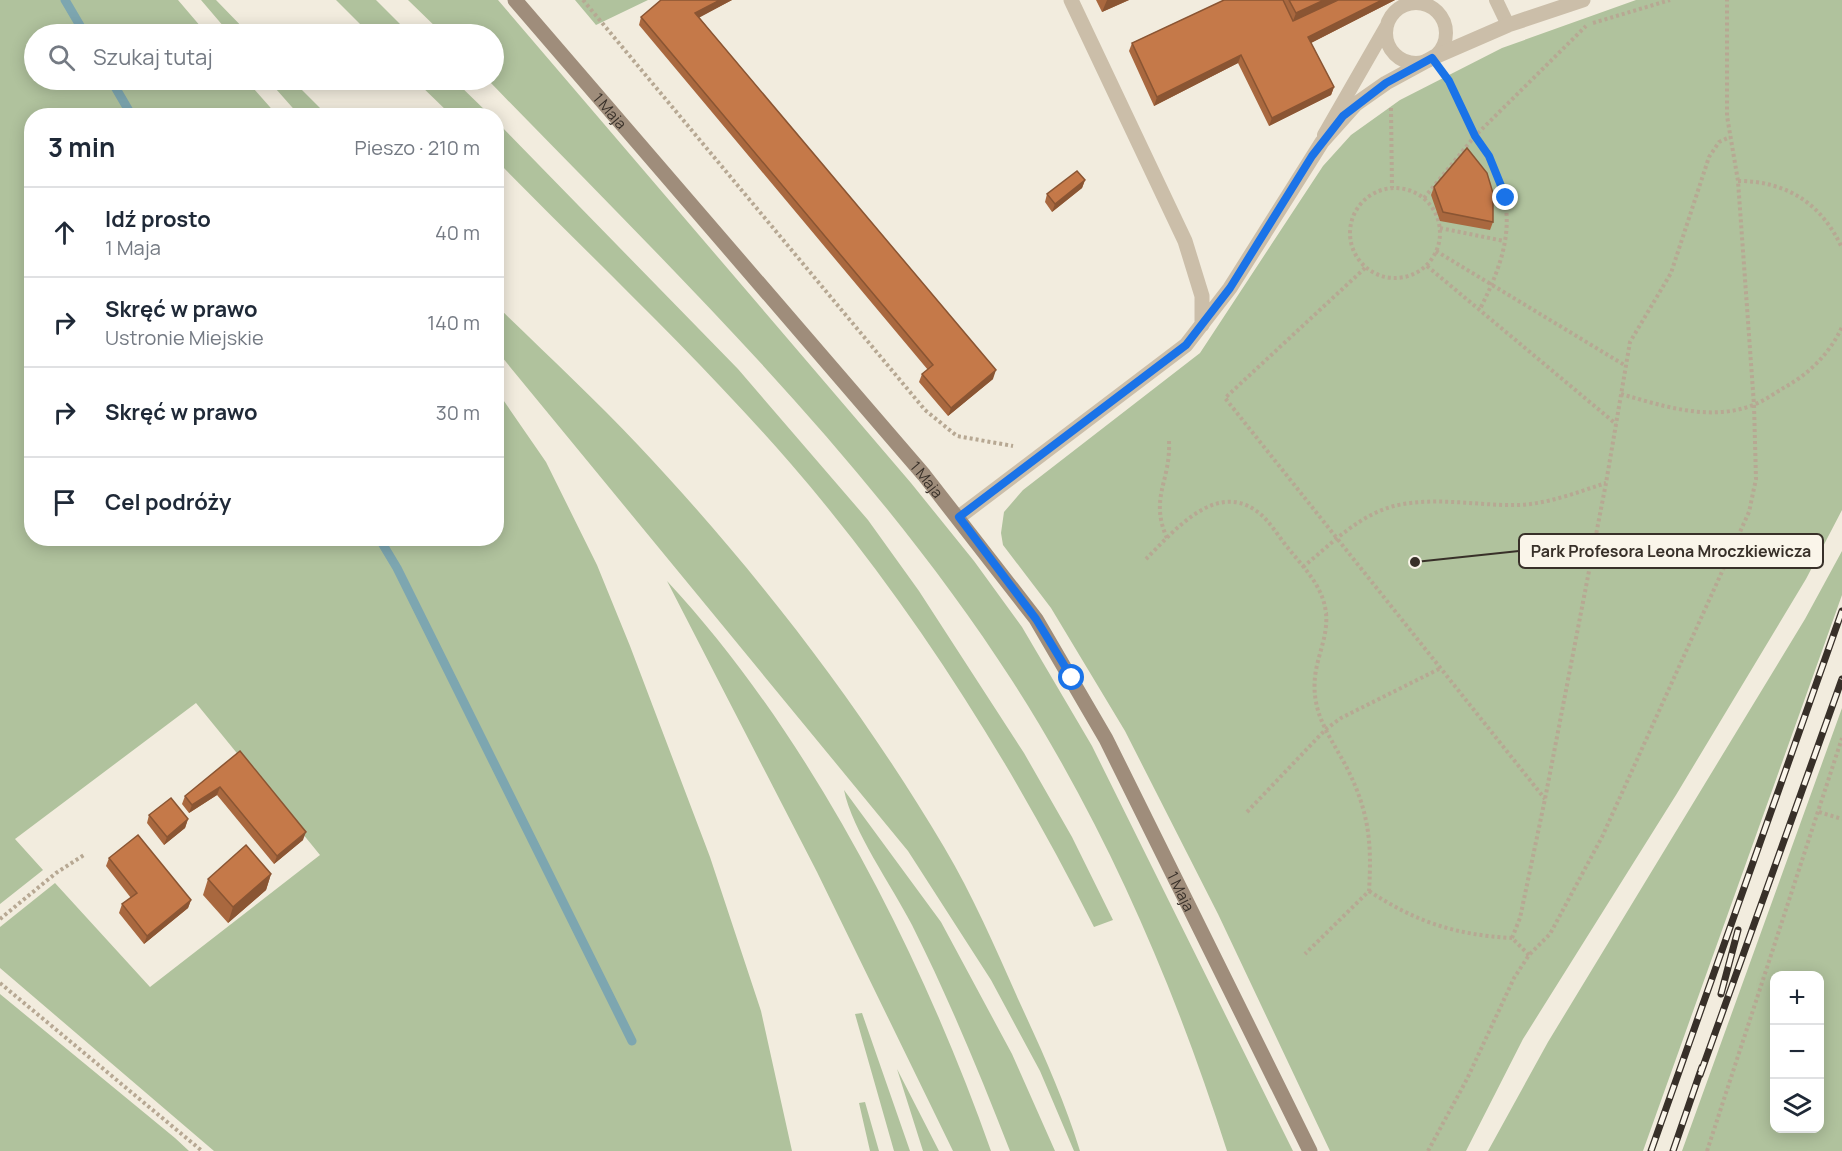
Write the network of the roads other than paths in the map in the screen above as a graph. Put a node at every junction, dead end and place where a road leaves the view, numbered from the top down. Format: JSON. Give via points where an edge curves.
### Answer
{"nodes":[{"id":1,"x":515,"y":0,"type":"edge"},
{"id":2,"x":1071,"y":0,"type":"edge"},
{"id":3,"x":1496,"y":0,"type":"edge"},
{"id":4,"x":1582,"y":0,"type":"edge"},
{"id":5,"x":1508,"y":25,"type":"junction"},
{"id":6,"x":1386,"y":27,"type":"junction"},
{"id":7,"x":1432,"y":58,"type":"junction"},
{"id":8,"x":1312,"y":156,"type":"junction"},
{"id":9,"x":1202,"y":325,"type":"junction"},
{"id":10,"x":959,"y":517,"type":"junction"},
{"id":11,"x":1310,"y":1151,"type":"edge"}],
"edges":[{"from":1,"to":10,"type":"street","name":"1 Maja"},
{"from":2,"to":9,"type":"street","via":[[1185,241],[1202,296]]},
{"from":3,"to":5,"type":"lane"},
{"from":4,"to":5,"type":"street"},
{"from":5,"to":7,"type":"street"},
{"from":6,"to":7,"type":"lane","via":[[1389,47],[1404,61]]},
{"from":6,"to":7,"type":"lane","via":[[1396,10],[1404,5],[1414,3],[1433,8],[1445,23],[1446,33],[1440,52]]},
{"from":6,"to":8,"type":"lane"},
{"from":7,"to":8,"type":"street","via":[[1391,80],[1343,116]]},
{"from":8,"to":9,"type":"street","via":[[1230,288]]},
{"from":9,"to":10,"type":"street","via":[[1186,345]]},
{"from":10,"to":11,"type":"street","name":"1 Maja","via":[[1036,619],[1106,739]]}]}
